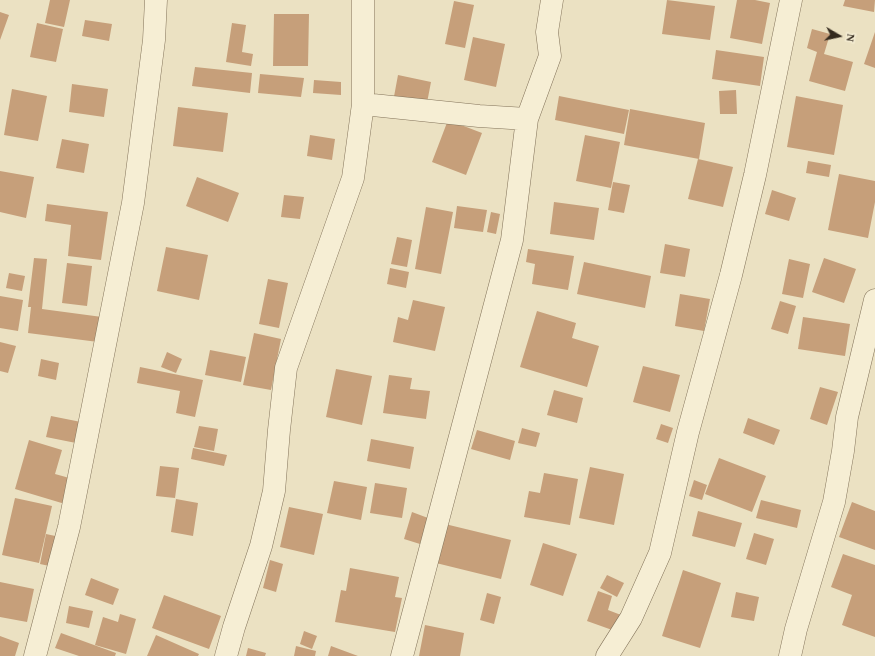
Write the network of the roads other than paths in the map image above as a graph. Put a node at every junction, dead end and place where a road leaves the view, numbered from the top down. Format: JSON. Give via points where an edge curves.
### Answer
{"nodes":[{"id":1,"x":156,"y":0,"type":"edge"},
{"id":2,"x":363,"y":0,"type":"edge"},
{"id":3,"x":552,"y":0,"type":"edge"},
{"id":4,"x":791,"y":0,"type":"edge"},
{"id":5,"x":364,"y":104,"type":"junction"},
{"id":6,"x":527,"y":119,"type":"junction"},
{"id":7,"x":875,"y":300,"type":"edge"},
{"id":8,"x":871,"y":338,"type":"edge"},
{"id":9,"x":35,"y":656,"type":"edge"},
{"id":10,"x":226,"y":656,"type":"edge"},
{"id":11,"x":402,"y":656,"type":"edge"},
{"id":12,"x":607,"y":656,"type":"edge"},
{"id":13,"x":790,"y":656,"type":"edge"}],
"edges":[{"from":1,"to":9,"type":"street","via":[[154,40],[132,203],[69,527]]},
{"from":2,"to":5,"type":"street"},
{"from":3,"to":6,"type":"street","via":[[547,32],[550,56]]},
{"from":4,"to":12,"type":"street","via":[[755,175],[688,432],[660,554],[631,618]]},
{"from":5,"to":6,"type":"street"},
{"from":5,"to":10,"type":"street","via":[[353,178],[286,368],[274,491],[261,546]]},
{"from":6,"to":11,"type":"street","via":[[512,240]]},
{"from":7,"to":8,"type":"street"},
{"from":8,"to":13,"type":"street","via":[[847,417],[834,502]]}]}
